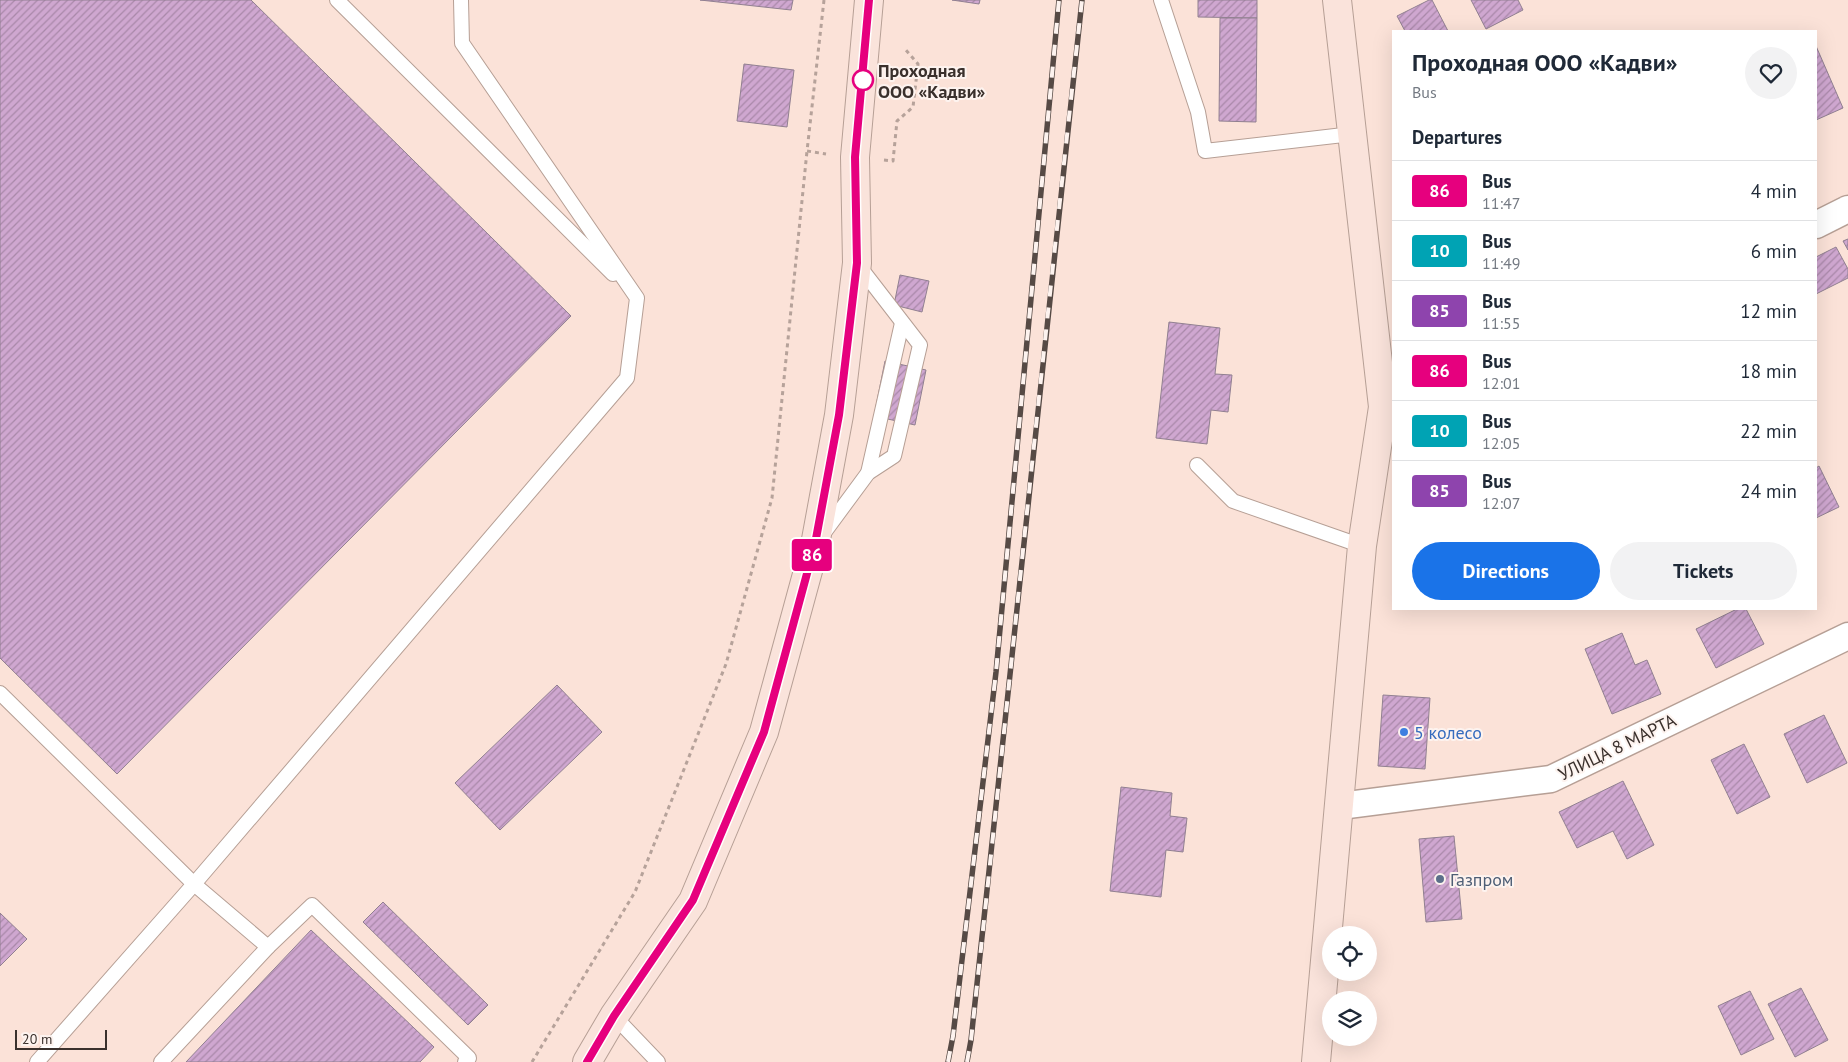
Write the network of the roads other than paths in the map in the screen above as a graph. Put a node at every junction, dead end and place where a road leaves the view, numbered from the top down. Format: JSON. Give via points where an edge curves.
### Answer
{"nodes":[{"id":1,"x":337,"y":0,"type":"edge"},
{"id":2,"x":461,"y":0,"type":"edge"},
{"id":3,"x":869,"y":0,"type":"edge"},
{"id":4,"x":1161,"y":0,"type":"edge"},
{"id":5,"x":1337,"y":0,"type":"edge"},
{"id":6,"x":1352,"y":134,"type":"junction"},
{"id":7,"x":1848,"y":209,"type":"edge"},
{"id":8,"x":1817,"y":224,"type":"edge"},
{"id":9,"x":857,"y":263,"type":"junction"},
{"id":10,"x":637,"y":298,"type":"junction"},
{"id":11,"x":902,"y":323,"type":"junction"},
{"id":12,"x":1388,"y":405,"type":"edge"},
{"id":13,"x":1197,"y":465,"type":"dead end"},
{"id":14,"x":868,"y":473,"type":"junction"},
{"id":15,"x":815,"y":544,"type":"junction"},
{"id":16,"x":1362,"y":546,"type":"junction"},
{"id":17,"x":1848,"y":636,"type":"edge"},
{"id":18,"x":0,"y":693,"type":"edge"},
{"id":19,"x":1340,"y":806,"type":"junction"},
{"id":20,"x":194,"y":884,"type":"junction"},
{"id":21,"x":268,"y":947,"type":"junction"},
{"id":22,"x":614,"y":1016,"type":"junction"},
{"id":23,"x":38,"y":1062,"type":"edge"},
{"id":24,"x":161,"y":1062,"type":"edge"},
{"id":25,"x":465,"y":1062,"type":"edge"},
{"id":26,"x":587,"y":1062,"type":"edge"},
{"id":27,"x":658,"y":1062,"type":"edge"},
{"id":28,"x":1316,"y":1062,"type":"edge"}],
"edges":[{"from":1,"to":10,"type":"lane"},
{"from":2,"to":10,"type":"lane","via":[[462,43]]},
{"from":3,"to":9,"type":"main road","via":[[855,157]]},
{"from":4,"to":6,"type":"lane","via":[[1198,112],[1205,151]]},
{"from":5,"to":6,"type":"main road"},
{"from":6,"to":12,"type":"main road"},
{"from":7,"to":8,"type":"street"},
{"from":9,"to":11,"type":"lane"},
{"from":9,"to":15,"type":"main road","via":[[839,415]]},
{"from":10,"to":20,"type":"lane","via":[[627,378]]},
{"from":11,"to":14,"type":"lane"},
{"from":11,"to":14,"type":"lane","via":[[920,345],[894,456]]},
{"from":12,"to":16,"type":"main road"},
{"from":13,"to":16,"type":"lane","via":[[1233,501]]},
{"from":14,"to":15,"type":"lane"},
{"from":15,"to":22,"type":"main road","via":[[764,732],[693,900]]},
{"from":16,"to":19,"type":"main road"},
{"from":17,"to":19,"type":"street","name":"УЛИЦА 8 МАРТА","via":[[1551,778]]},
{"from":18,"to":20,"type":"lane"},
{"from":19,"to":28,"type":"main road"},
{"from":20,"to":21,"type":"lane"},
{"from":20,"to":23,"type":"lane"},
{"from":21,"to":24,"type":"lane"},
{"from":21,"to":25,"type":"lane","via":[[312,905],[469,1058]]},
{"from":22,"to":26,"type":"main road"},
{"from":22,"to":27,"type":"lane"}]}
